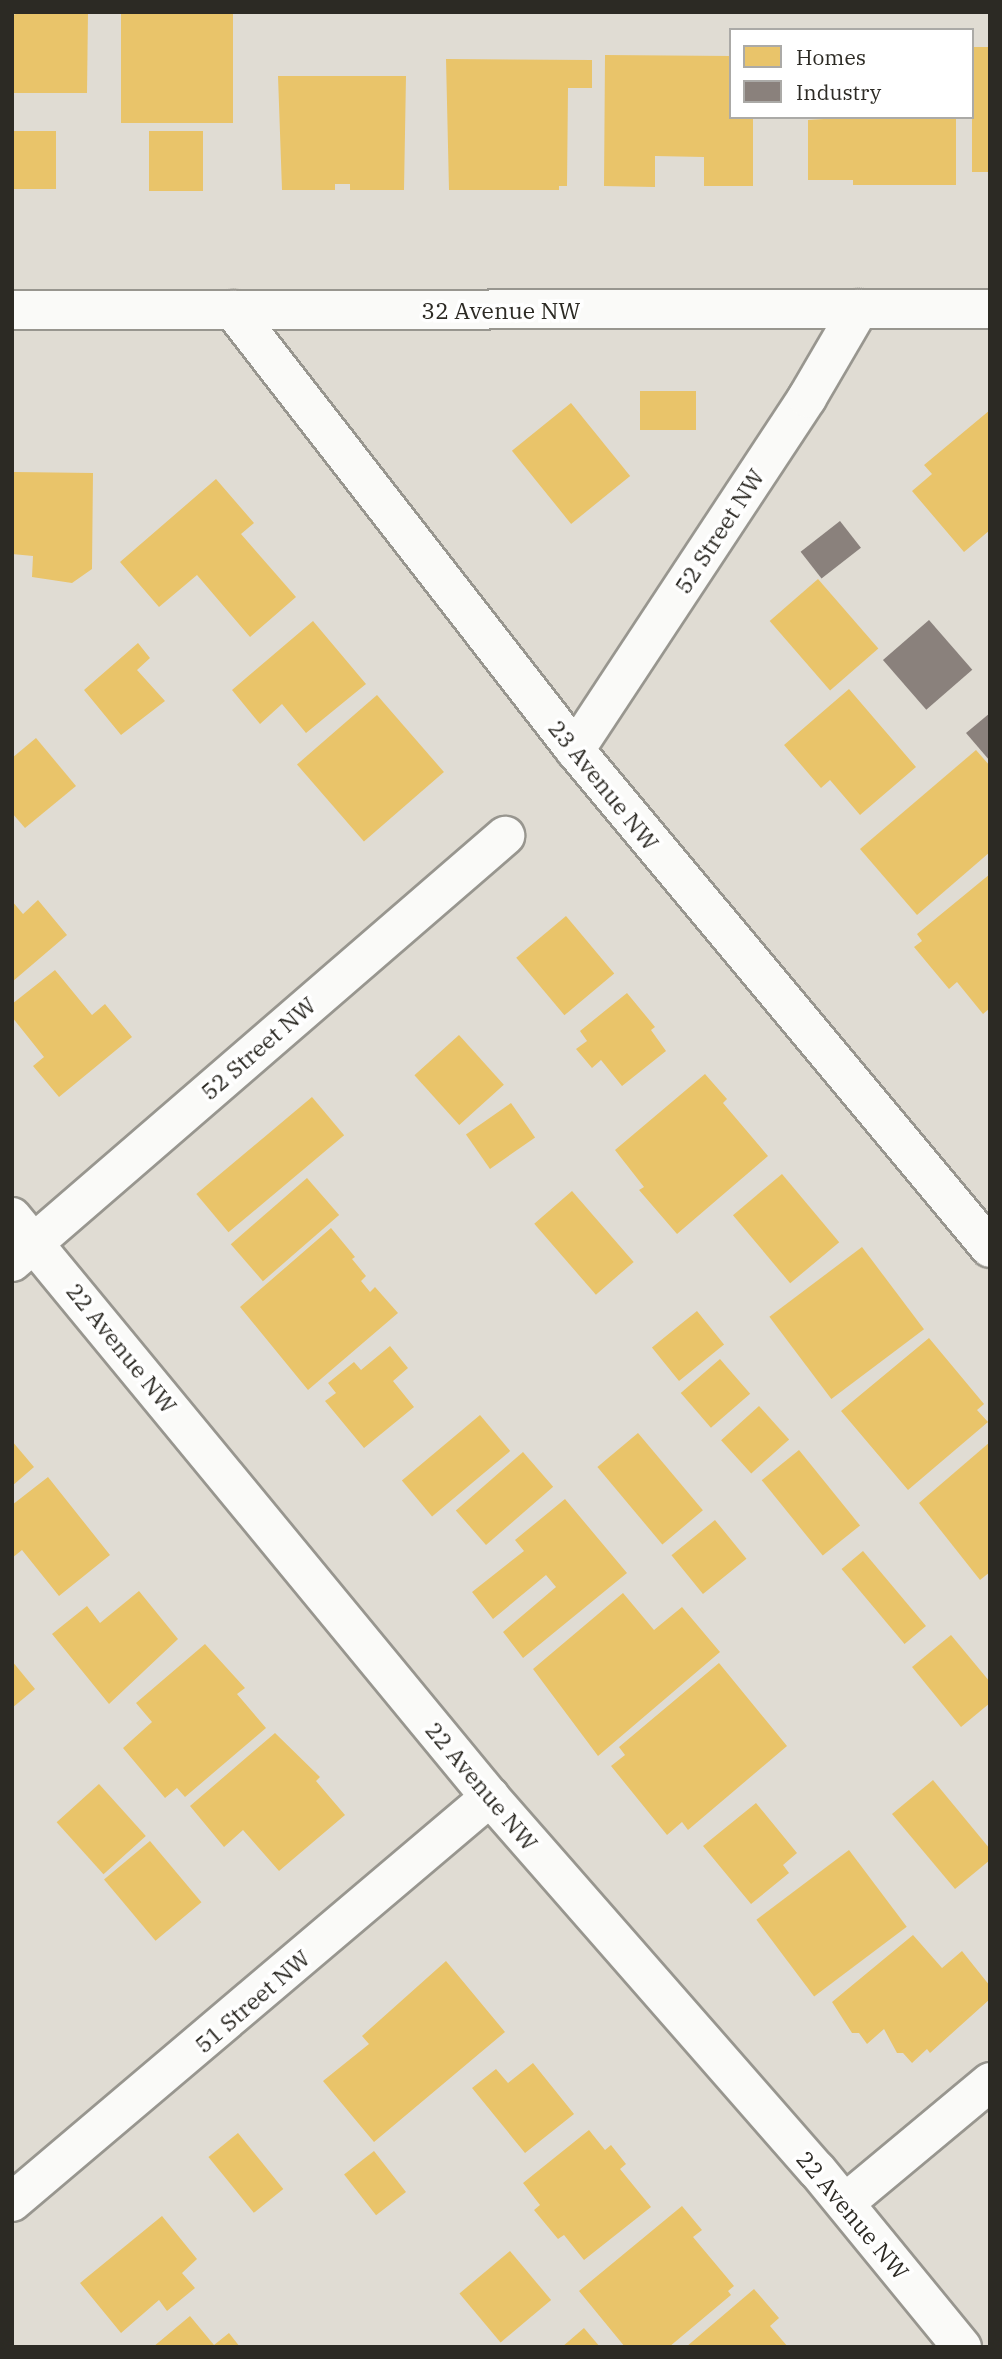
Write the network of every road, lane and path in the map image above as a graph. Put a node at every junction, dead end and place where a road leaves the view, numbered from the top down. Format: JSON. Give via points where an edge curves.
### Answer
{"nodes":[{"id":1,"x":859,"y":309,"type":"junction"},
{"id":2,"x":990,"y":309,"type":"edge"},
{"id":3,"x":12,"y":310,"type":"edge"},
{"id":4,"x":233,"y":310,"type":"junction"},
{"id":5,"x":575,"y":750,"type":"junction"},
{"id":6,"x":505,"y":836,"type":"dead end"},
{"id":7,"x":20,"y":1241,"type":"edge"},
{"id":8,"x":990,"y":1248,"type":"edge"},
{"id":9,"x":490,"y":1797,"type":"junction"},
{"id":10,"x":990,"y":2082,"type":"edge"},
{"id":11,"x":12,"y":2202,"type":"edge"},
{"id":12,"x":845,"y":2203,"type":"junction"},
{"id":13,"x":962,"y":2347,"type":"edge"}],
"edges":[{"from":1,"to":2,"type":"street","name":"32 Avenue NW"},
{"from":1,"to":4,"type":"street","name":"32 Avenue NW"},
{"from":1,"to":5,"type":"street","name":"52 Street NW","via":[[814,387]]},
{"from":3,"to":4,"type":"street","name":"32 Avenue NW"},
{"from":4,"to":5,"type":"street","name":"23 Avenue NW"},
{"from":5,"to":8,"type":"street","name":"23 Avenue NW"},
{"from":6,"to":7,"type":"street","name":"52 Street NW"},
{"from":7,"to":9,"type":"street","name":"22 Avenue NW"},
{"from":9,"to":11,"type":"street","name":"51 Street NW"},
{"from":9,"to":12,"type":"street","name":"22 Avenue NW"},
{"from":10,"to":12,"type":"street"},
{"from":12,"to":13,"type":"street","name":"22 Avenue NW"}]}
